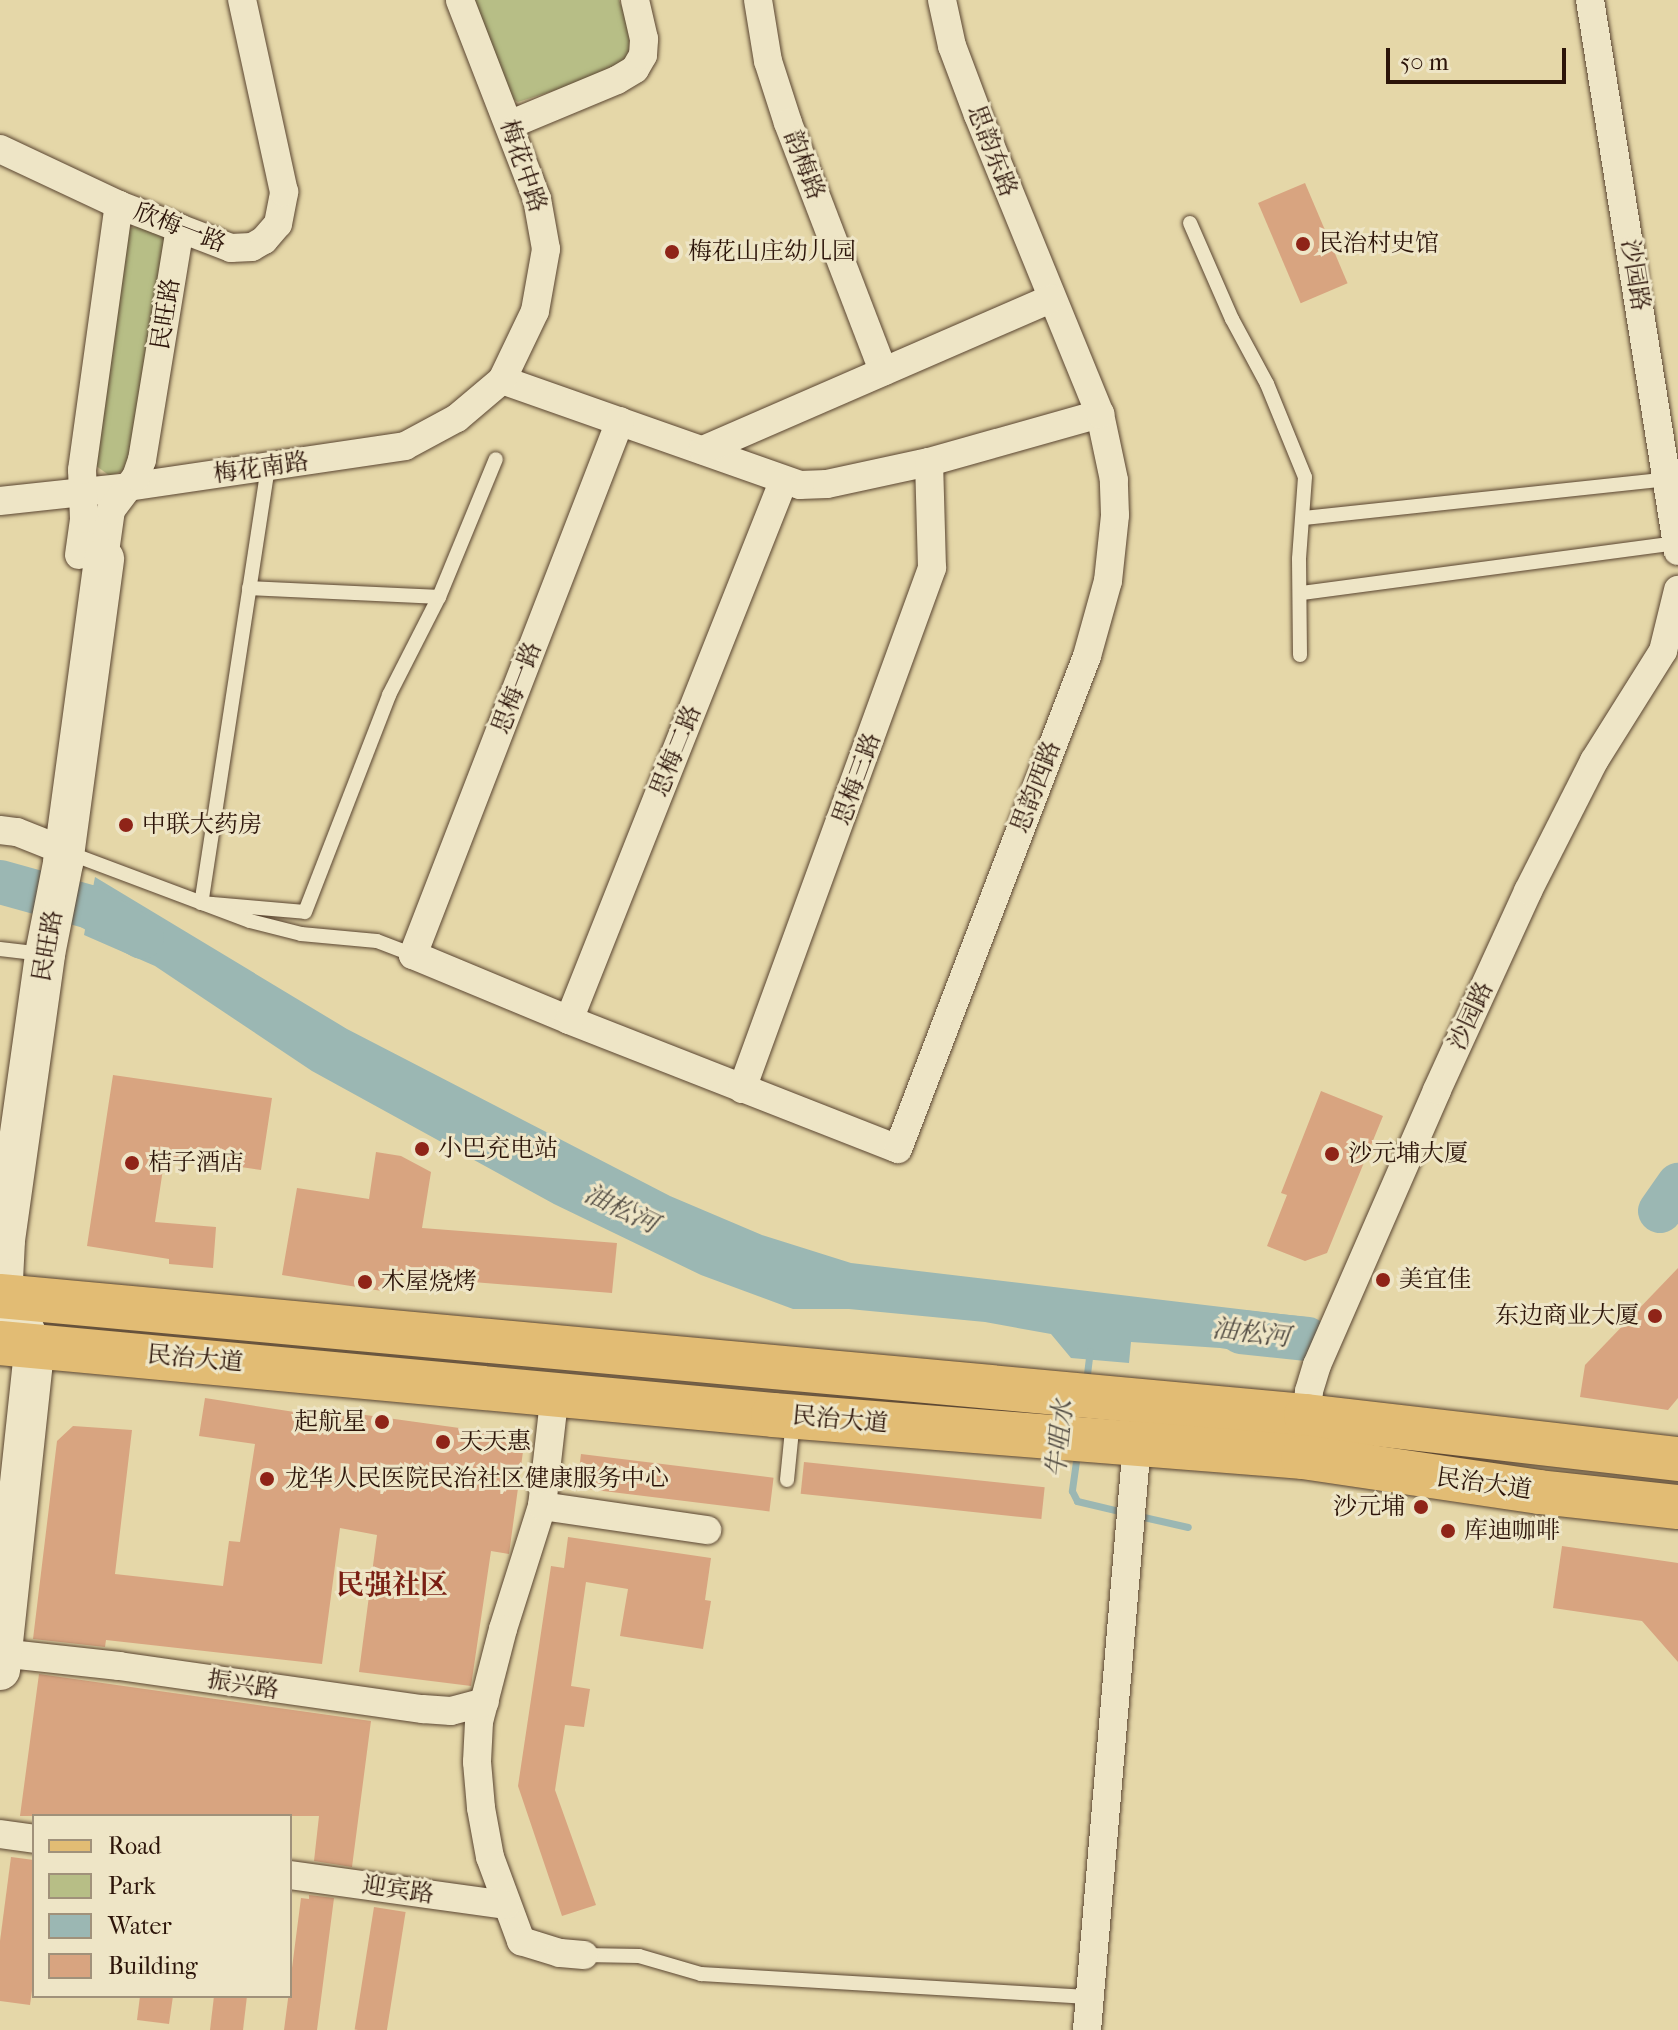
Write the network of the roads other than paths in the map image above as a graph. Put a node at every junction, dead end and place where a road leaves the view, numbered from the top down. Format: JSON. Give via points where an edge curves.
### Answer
{"nodes":[{"id":1,"x":242,"y":0,"type":"edge"},
{"id":2,"x":460,"y":0,"type":"edge"},
{"id":3,"x":635,"y":0,"type":"edge"},
{"id":4,"x":758,"y":0,"type":"edge"},
{"id":5,"x":942,"y":0,"type":"edge"},
{"id":6,"x":1590,"y":0,"type":"edge"},
{"id":7,"x":509,"y":125,"type":"junction"},
{"id":8,"x":0,"y":149,"type":"edge"},
{"id":9,"x":119,"y":205,"type":"junction"},
{"id":10,"x":1190,"y":223,"type":"dead end"},
{"id":11,"x":180,"y":228,"type":"junction"},
{"id":12,"x":1051,"y":299,"type":"junction"},
{"id":13,"x":883,"y":371,"type":"junction"},
{"id":14,"x":502,"y":380,"type":"junction"},
{"id":15,"x":1100,"y":414,"type":"junction"},
{"id":16,"x":620,"y":421,"type":"junction"},
{"id":17,"x":703,"y":450,"type":"junction"},
{"id":18,"x":496,"y":459,"type":"dead end"},
{"id":19,"x":929,"y":462,"type":"junction"},
{"id":20,"x":268,"y":467,"type":"junction"},
{"id":21,"x":1668,"y":479,"type":"junction"},
{"id":22,"x":783,"y":482,"type":"junction"},
{"id":23,"x":128,"y":487,"type":"junction"},
{"id":24,"x":81,"y":492,"type":"junction"},
{"id":25,"x":0,"y":501,"type":"edge"},
{"id":26,"x":1304,"y":518,"type":"junction"},
{"id":27,"x":1677,"y":547,"type":"edge"},
{"id":28,"x":91,"y":557,"type":"junction"},
{"id":29,"x":249,"y":588,"type":"junction"},
{"id":30,"x":1678,"y":590,"type":"edge"},
{"id":31,"x":1302,"y":593,"type":"junction"},
{"id":32,"x":439,"y":597,"type":"junction"},
{"id":33,"x":1300,"y":655,"type":"dead end"},
{"id":34,"x":0,"y":830,"type":"edge"},
{"id":35,"x":51,"y":853,"type":"junction"},
{"id":36,"x":201,"y":903,"type":"junction"},
{"id":37,"x":28,"y":945,"type":"edge"},
{"id":38,"x":413,"y":955,"type":"junction"},
{"id":39,"x":569,"y":1020,"type":"junction"},
{"id":40,"x":742,"y":1089,"type":"junction"},
{"id":41,"x":0,"y":1105,"type":"edge"},
{"id":42,"x":7,"y":1325,"type":"edge"},
{"id":43,"x":555,"y":1392,"type":"junction"},
{"id":44,"x":794,"y":1416,"type":"junction"},
{"id":45,"x":1126,"y":1429,"type":"junction"},
{"id":46,"x":1304,"y":1436,"type":"junction"},
{"id":47,"x":0,"y":1440,"type":"edge"},
{"id":48,"x":1678,"y":1459,"type":"edge"},
{"id":49,"x":787,"y":1480,"type":"dead end"},
{"id":50,"x":542,"y":1506,"type":"junction"},
{"id":51,"x":1678,"y":1507,"type":"edge"},
{"id":52,"x":707,"y":1530,"type":"dead end"},
{"id":53,"x":1,"y":1659,"type":"edge"},
{"id":54,"x":492,"y":1705,"type":"junction"},
{"id":55,"x":0,"y":1834,"type":"edge"},
{"id":56,"x":32,"y":1839,"type":"edge"},
{"id":57,"x":292,"y":1875,"type":"edge"},
{"id":58,"x":506,"y":1905,"type":"junction"},
{"id":59,"x":584,"y":1955,"type":"joint"},
{"id":60,"x":1090,"y":1997,"type":"junction"},
{"id":61,"x":1087,"y":2030,"type":"edge"}],
"edges":[{"from":1,"to":11,"type":"street","name":"欣梅一路","via":[[284,192],[283,212],[264,240],[240,250]]},
{"from":2,"to":7,"type":"street","name":"梅花中路"},
{"from":3,"to":7,"type":"street","via":[[644,39],[635,69]]},
{"from":4,"to":13,"type":"street","name":"韵梅路","via":[[768,61],[788,123]]},
{"from":5,"to":12,"type":"street","name":"思韵东路","via":[[952,46]]},
{"from":6,"to":21,"type":"street","name":"沙园路"},
{"from":7,"to":14,"type":"street","name":"梅花中路","via":[[537,199],[546,249],[535,311]]},
{"from":8,"to":9,"type":"street","name":"欣梅一路"},
{"from":9,"to":11,"type":"street","name":"欣梅一路"},
{"from":9,"to":24,"type":"street","name":"民旺路"},
{"from":10,"to":26,"type":"lane","via":[[1305,477]]},
{"from":11,"to":23,"type":"street","name":"民旺路","via":[[142,460]]},
{"from":12,"to":13,"type":"street"},
{"from":12,"to":15,"type":"street","name":"思韵东路"},
{"from":13,"to":17,"type":"street"},
{"from":14,"to":16,"type":"street"},
{"from":14,"to":20,"type":"street","name":"梅花南路","via":[[480,402],[415,443]]},
{"from":15,"to":19,"type":"street"},
{"from":15,"to":40,"type":"street","name":"思韵西路","via":[[1110,450],[1115,515],[1098,620],[898,1149]]},
{"from":16,"to":17,"type":"street"},
{"from":16,"to":38,"type":"street","name":"思梅一路"},
{"from":17,"to":22,"type":"street"},
{"from":18,"to":32,"type":"lane"},
{"from":19,"to":22,"type":"street","via":[[827,484]]},
{"from":19,"to":40,"type":"street","name":"思梅三路","via":[[932,568]]},
{"from":20,"to":23,"type":"street","name":"梅花南路"},
{"from":20,"to":29,"type":"lane"},
{"from":21,"to":26,"type":"lane"},
{"from":21,"to":27,"type":"street","name":"沙园路"},
{"from":22,"to":39,"type":"street","name":"思梅二路"},
{"from":23,"to":24,"type":"street","name":"梅花南路"},
{"from":23,"to":28,"type":"street","name":"民旺路","via":[[111,510]]},
{"from":24,"to":25,"type":"street","name":"梅花南路"},
{"from":24,"to":28,"type":"street","name":"民旺路"},
{"from":26,"to":31,"type":"lane"},
{"from":27,"to":31,"type":"lane"},
{"from":28,"to":35,"type":"main road","name":"民旺路"},
{"from":29,"to":32,"type":"lane"},
{"from":29,"to":36,"type":"lane"},
{"from":30,"to":46,"type":"street","name":"沙园路","via":[[1663,651],[1594,761],[1437,1090],[1317,1365]]},
{"from":31,"to":33,"type":"lane"},
{"from":32,"to":36,"type":"lane","via":[[389,695],[305,912]]},
{"from":34,"to":35,"type":"street"},
{"from":35,"to":36,"type":"lane"},
{"from":35,"to":37,"type":"main road","name":"民旺路"},
{"from":36,"to":38,"type":"lane","via":[[301,934],[377,941]]},
{"from":37,"to":41,"type":"main road","name":"民旺路"},
{"from":37,"to":42,"type":"main road","name":"民旺路","via":[[5,1240]]},
{"from":38,"to":39,"type":"street"},
{"from":39,"to":40,"type":"street"},
{"from":42,"to":43,"type":"main road","name":"民治大道"},
{"from":42,"to":45,"type":"main road","name":"民治大道","via":[[1066,1394]]},
{"from":42,"to":47,"type":"main road","name":"民旺路"},
{"from":42,"to":53,"type":"main road","name":"民旺路","via":[[32,1376]]},
{"from":43,"to":44,"type":"main road","name":"民治大道"},
{"from":43,"to":50,"type":"street"},
{"from":44,"to":45,"type":"main road","name":"民治大道","via":[[1060,1437]]},
{"from":44,"to":49,"type":"lane"},
{"from":45,"to":46,"type":"main road","name":"民治大道"},
{"from":45,"to":60,"type":"street","via":[[1132,1495]]},
{"from":46,"to":48,"type":"main road","name":"民治大道"},
{"from":46,"to":51,"type":"main road","name":"民治大道","via":[[1539,1492]]},
{"from":50,"to":52,"type":"street"},
{"from":50,"to":54,"type":"street","via":[[503,1629]]},
{"from":53,"to":54,"type":"street","name":"振兴路","via":[[119,1666],[409,1708],[451,1711]]},
{"from":54,"to":58,"type":"street","via":[[479,1722],[481,1808]]},
{"from":55,"to":56,"type":"street"},
{"from":57,"to":58,"type":"street","name":"迎宾路"},
{"from":58,"to":59,"type":"street","via":[[521,1941]]},
{"from":59,"to":60,"type":"lane","via":[[639,1956],[701,1974]]},
{"from":60,"to":61,"type":"street"}]}
